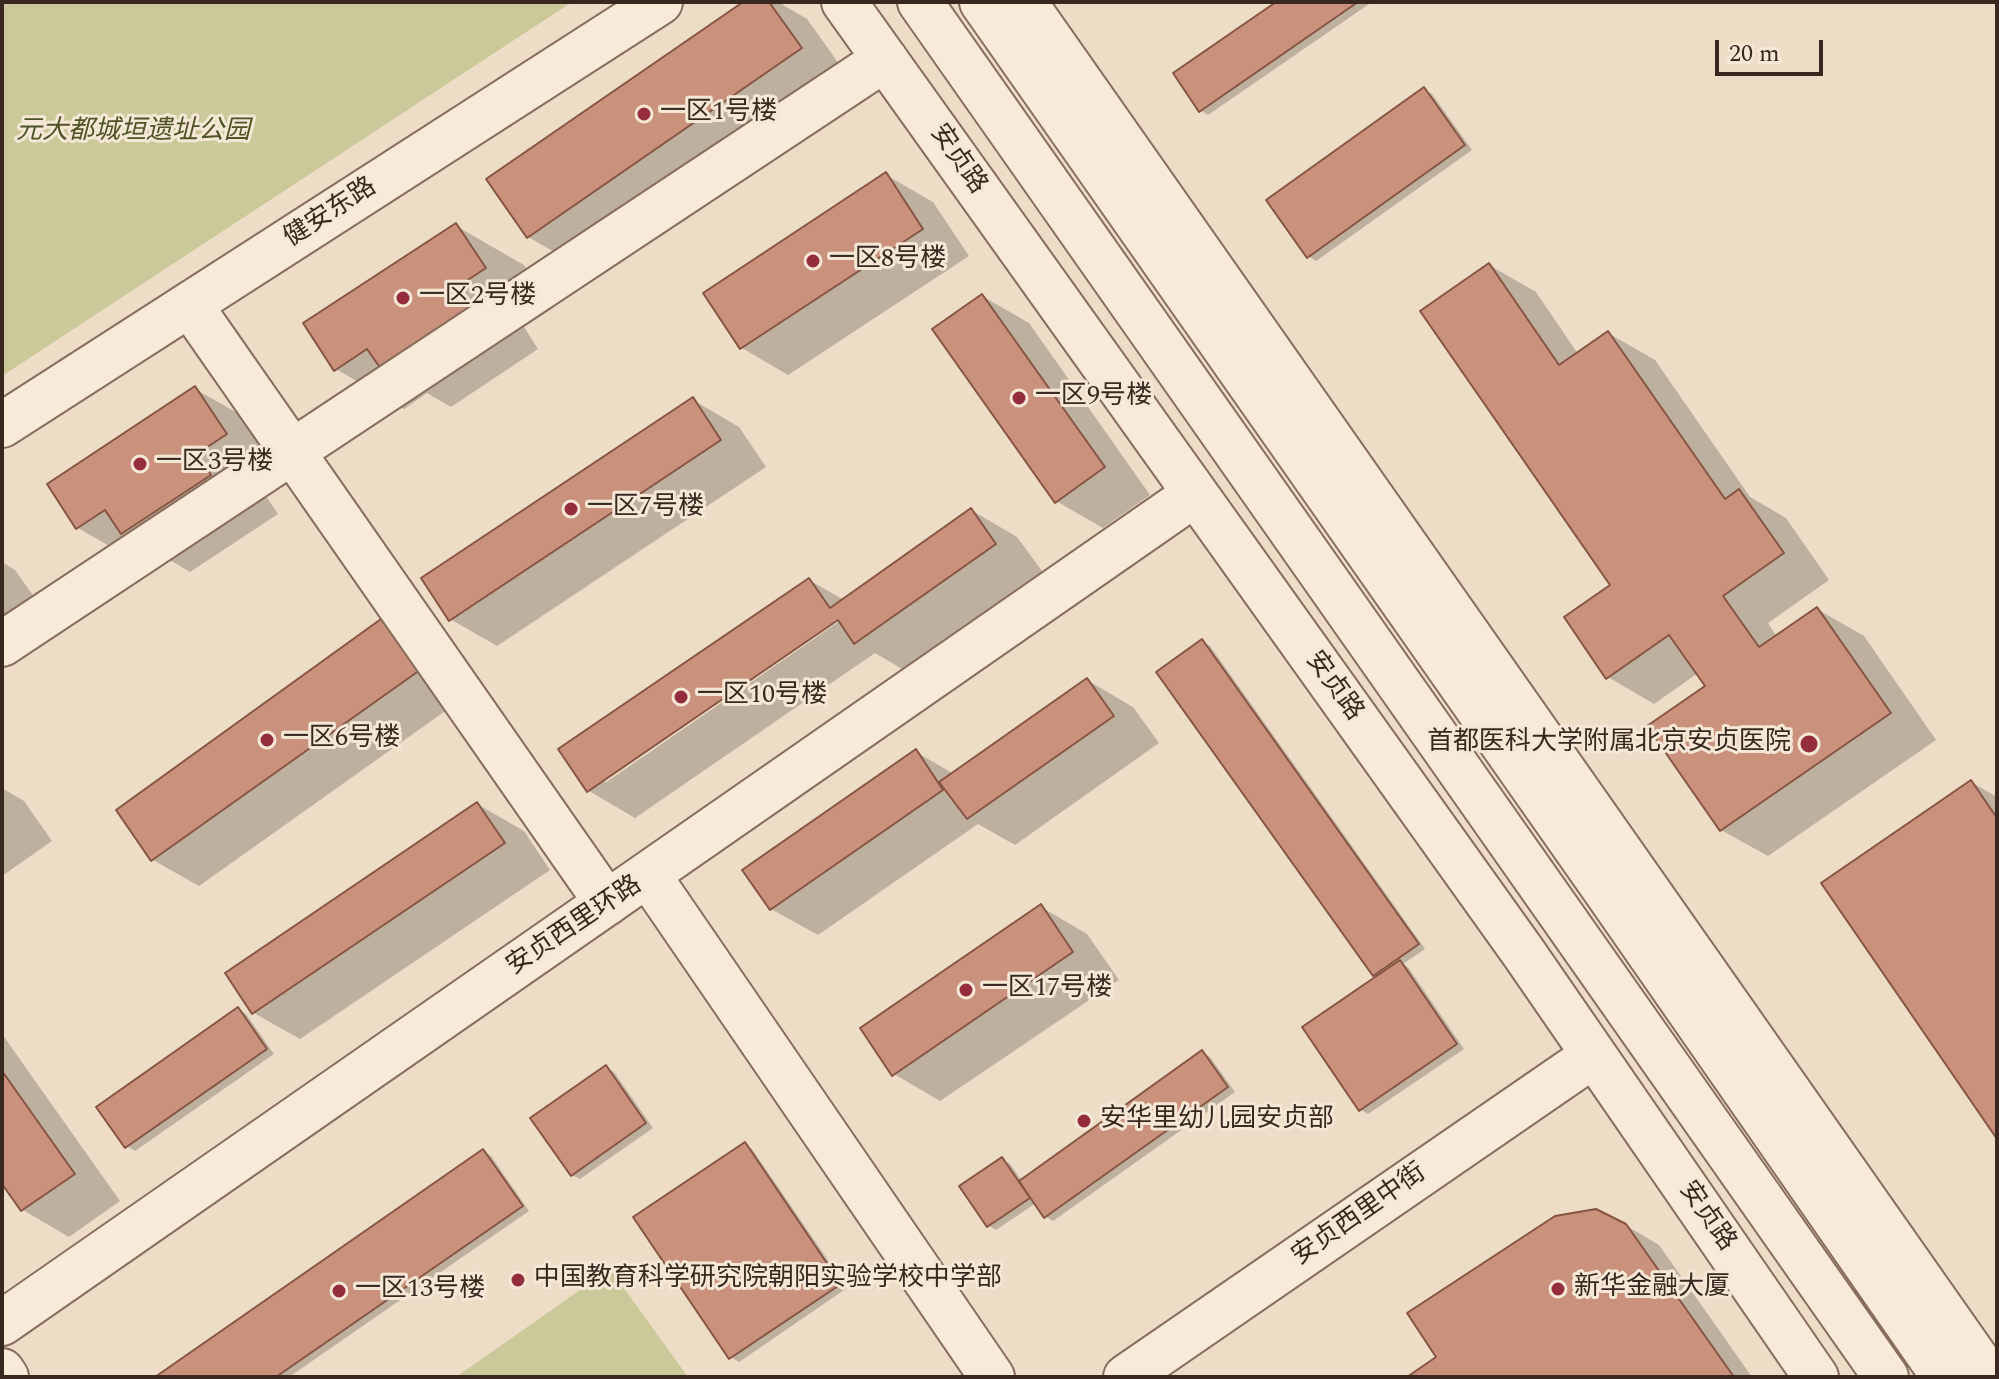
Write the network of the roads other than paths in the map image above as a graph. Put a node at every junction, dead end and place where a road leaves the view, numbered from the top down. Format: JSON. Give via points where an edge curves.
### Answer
{"nodes":[{"id":1,"x":660,"y":2,"type":"edge"},
{"id":2,"x":844,"y":2,"type":"edge"},
{"id":3,"x":920,"y":2,"type":"edge"},
{"id":4,"x":982,"y":2,"type":"edge"},
{"id":5,"x":1024,"y":2,"type":"edge"},
{"id":6,"x":885,"y":59,"type":"junction"},
{"id":7,"x":190,"y":305,"type":"junction"},
{"id":8,"x":2,"y":425,"type":"edge"},
{"id":9,"x":292,"y":452,"type":"junction"},
{"id":10,"x":1195,"y":494,"type":"junction"},
{"id":11,"x":2,"y":644,"type":"edge"},
{"id":12,"x":648,"y":875,"type":"junction"},
{"id":13,"x":1622,"y":884,"type":"junction"},
{"id":14,"x":607,"y":903,"type":"junction"},
{"id":15,"x":1565,"y":922,"type":"junction"},
{"id":16,"x":1523,"y":952,"type":"junction"},
{"id":17,"x":1594,"y":1055,"type":"junction"},
{"id":18,"x":1888,"y":1233,"type":"junction"},
{"id":19,"x":1880,"y":1284,"type":"junction"},
{"id":20,"x":2,"y":1323,"type":"edge"},
{"id":21,"x":2,"y":1371,"type":"edge"},
{"id":22,"x":6,"y":1377,"type":"edge"},
{"id":23,"x":992,"y":1377,"type":"edge"},
{"id":24,"x":1126,"y":1377,"type":"edge"},
{"id":25,"x":1816,"y":1377,"type":"edge"},
{"id":26,"x":1886,"y":1377,"type":"edge"},
{"id":27,"x":1944,"y":1377,"type":"edge"},
{"id":28,"x":1989,"y":1377,"type":"edge"}],
"edges":[{"from":1,"to":7,"type":"street","name":"健安东路"},
{"from":2,"to":6,"type":"street","name":"安贞路"},
{"from":3,"to":15,"type":"street","name":"安贞路"},
{"from":4,"to":13,"type":"street"},
{"from":5,"to":13,"type":"street"},
{"from":6,"to":9,"type":"street"},
{"from":6,"to":10,"type":"street","name":"安贞路"},
{"from":7,"to":8,"type":"street","name":"健安东路"},
{"from":7,"to":9,"type":"street"},
{"from":9,"to":11,"type":"street"},
{"from":9,"to":14,"type":"street"},
{"from":10,"to":12,"type":"street"},
{"from":10,"to":16,"type":"street","name":"安贞路"},
{"from":12,"to":14,"type":"street","name":"安贞西里环路"},
{"from":12,"to":23,"type":"street","name":"安贞西里环路"},
{"from":13,"to":15,"type":"street"},
{"from":13,"to":18,"type":"street"},
{"from":13,"to":19,"type":"street"},
{"from":14,"to":20,"type":"street","name":"安贞西里环路"},
{"from":15,"to":16,"type":"street"},
{"from":15,"to":26,"type":"street","name":"安贞路"},
{"from":16,"to":17,"type":"street","name":"安贞路"},
{"from":17,"to":24,"type":"street","name":"安贞西里中街"},
{"from":17,"to":25,"type":"street","name":"安贞路"},
{"from":18,"to":19,"type":"street"},
{"from":18,"to":28,"type":"street"},
{"from":19,"to":27,"type":"street"},
{"from":21,"to":22,"type":"street"}]}
